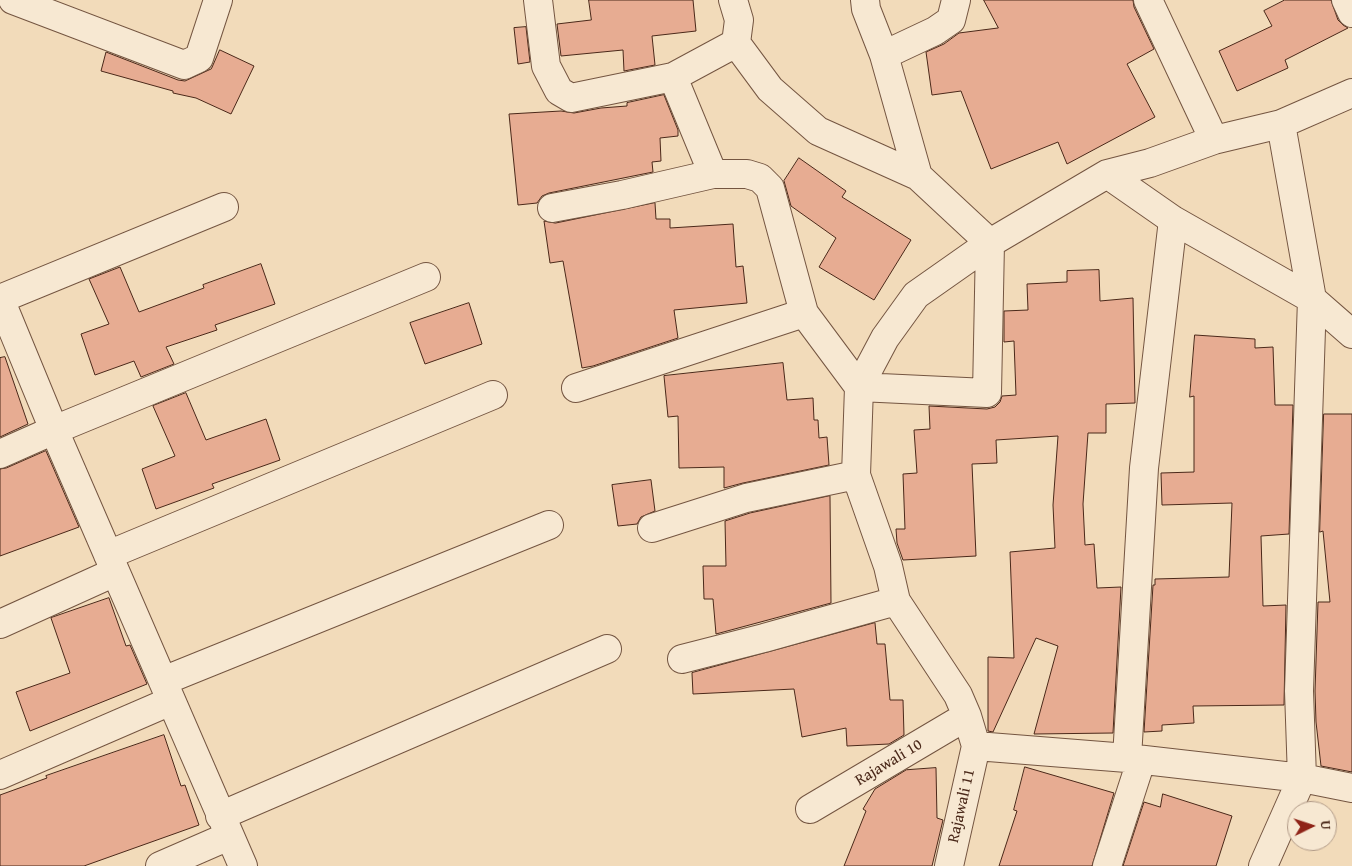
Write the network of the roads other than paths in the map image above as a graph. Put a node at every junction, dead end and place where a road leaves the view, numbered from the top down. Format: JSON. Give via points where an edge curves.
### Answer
{"nodes":[{"id":1,"x":14,"y":0,"type":"edge"},
{"id":2,"x":218,"y":0,"type":"edge"},
{"id":3,"x":538,"y":0,"type":"edge"},
{"id":4,"x":732,"y":0,"type":"edge"},
{"id":5,"x":865,"y":0,"type":"edge"},
{"id":6,"x":956,"y":0,"type":"edge"},
{"id":7,"x":1148,"y":0,"type":"edge"},
{"id":8,"x":1346,"y":0,"type":"edge"},
{"id":9,"x":1352,"y":13,"type":"edge"},
{"id":10,"x":736,"y":44,"type":"junction"},
{"id":11,"x":884,"y":55,"type":"junction"},
{"id":12,"x":673,"y":77,"type":"junction"},
{"id":13,"x":1352,"y":93,"type":"edge"},
{"id":14,"x":1281,"y":124,"type":"junction"},
{"id":15,"x":1214,"y":140,"type":"junction"},
{"id":16,"x":713,"y":174,"type":"junction"},
{"id":17,"x":1108,"y":174,"type":"junction"},
{"id":18,"x":918,"y":176,"type":"junction"},
{"id":19,"x":224,"y":207,"type":"dead end"},
{"id":20,"x":552,"y":208,"type":"dead end"},
{"id":21,"x":1173,"y":220,"type":"junction"},
{"id":22,"x":990,"y":243,"type":"junction"},
{"id":23,"x":426,"y":278,"type":"dead end"},
{"id":24,"x":0,"y":299,"type":"edge"},
{"id":25,"x":1312,"y":299,"type":"junction"},
{"id":26,"x":804,"y":312,"type":"junction"},
{"id":27,"x":1352,"y":334,"type":"edge"},
{"id":28,"x":859,"y":387,"type":"junction"},
{"id":29,"x":576,"y":388,"type":"dead end"},
{"id":30,"x":493,"y":395,"type":"dead end"},
{"id":31,"x":54,"y":430,"type":"junction"},
{"id":32,"x":0,"y":454,"type":"edge"},
{"id":33,"x":856,"y":475,"type":"junction"},
{"id":34,"x":549,"y":525,"type":"dead end"},
{"id":35,"x":652,"y":528,"type":"dead end"},
{"id":36,"x":111,"y":564,"type":"junction"},
{"id":37,"x":896,"y":600,"type":"junction"},
{"id":38,"x":0,"y":624,"type":"edge"},
{"id":39,"x":607,"y":649,"type":"dead end"},
{"id":40,"x":682,"y":659,"type":"dead end"},
{"id":41,"x":167,"y":691,"type":"junction"},
{"id":42,"x":968,"y":716,"type":"junction"},
{"id":43,"x":976,"y":746,"type":"junction"},
{"id":44,"x":1134,"y":759,"type":"junction"},
{"id":45,"x":0,"y":776,"type":"edge"},
{"id":46,"x":1302,"y":778,"type":"junction"},
{"id":47,"x":1352,"y":788,"type":"edge"},
{"id":48,"x":810,"y":809,"type":"dead end"},
{"id":49,"x":225,"y":826,"type":"junction"},
{"id":50,"x":160,"y":866,"type":"edge"},
{"id":51,"x":242,"y":866,"type":"edge"},
{"id":52,"x":949,"y":866,"type":"edge"},
{"id":53,"x":1107,"y":866,"type":"edge"},
{"id":54,"x":1263,"y":866,"type":"edge"}],
"edges":[{"from":1,"to":2,"type":"street","via":[[184,65],[199,58]]},
{"from":3,"to":12,"type":"street","via":[[546,66],[559,91],[571,98]]},
{"from":4,"to":10,"type":"street","via":[[739,20]]},
{"from":5,"to":11,"type":"street"},
{"from":6,"to":11,"type":"street","via":[[951,20]]},
{"from":7,"to":15,"type":"street"},
{"from":8,"to":9,"type":"street"},
{"from":10,"to":12,"type":"street"},
{"from":10,"to":18,"type":"street","via":[[770,89],[818,131]]},
{"from":11,"to":18,"type":"street"},
{"from":12,"to":16,"type":"street"},
{"from":13,"to":14,"type":"street"},
{"from":14,"to":15,"type":"street"},
{"from":14,"to":25,"type":"street"},
{"from":15,"to":17,"type":"street"},
{"from":16,"to":20,"type":"street"},
{"from":16,"to":26,"type":"street","via":[[747,174],[760,178],[770,188]]},
{"from":17,"to":21,"type":"street"},
{"from":17,"to":22,"type":"street"},
{"from":18,"to":22,"type":"street"},
{"from":19,"to":24,"type":"street"},
{"from":21,"to":25,"type":"street"},
{"from":21,"to":44,"type":"street","via":[[1144,468]]},
{"from":22,"to":28,"type":"street","via":[[916,295],[885,338]]},
{"from":22,"to":28,"type":"street","via":[[987,393]]},
{"from":23,"to":31,"type":"street"},
{"from":24,"to":31,"type":"street"},
{"from":25,"to":27,"type":"street"},
{"from":25,"to":46,"type":"street","via":[[1299,691]]},
{"from":26,"to":28,"type":"street"},
{"from":26,"to":29,"type":"street"},
{"from":28,"to":33,"type":"street"},
{"from":30,"to":36,"type":"street"},
{"from":31,"to":32,"type":"street"},
{"from":31,"to":36,"type":"street"},
{"from":33,"to":35,"type":"street","via":[[746,498]]},
{"from":33,"to":37,"type":"street","via":[[888,566]]},
{"from":34,"to":41,"type":"street"},
{"from":36,"to":38,"type":"street"},
{"from":36,"to":41,"type":"street"},
{"from":37,"to":40,"type":"street"},
{"from":37,"to":42,"type":"street","via":[[958,695]]},
{"from":39,"to":49,"type":"street"},
{"from":41,"to":45,"type":"street"},
{"from":41,"to":49,"type":"street"},
{"from":42,"to":43,"type":"street"},
{"from":42,"to":48,"type":"street","name":"Rajawali 10"},
{"from":43,"to":44,"type":"street"},
{"from":43,"to":52,"type":"street","name":"Rajawali 11"},
{"from":44,"to":46,"type":"street"},
{"from":44,"to":53,"type":"street"},
{"from":46,"to":47,"type":"street"},
{"from":46,"to":54,"type":"street"},
{"from":49,"to":50,"type":"street"},
{"from":49,"to":51,"type":"street"}]}
